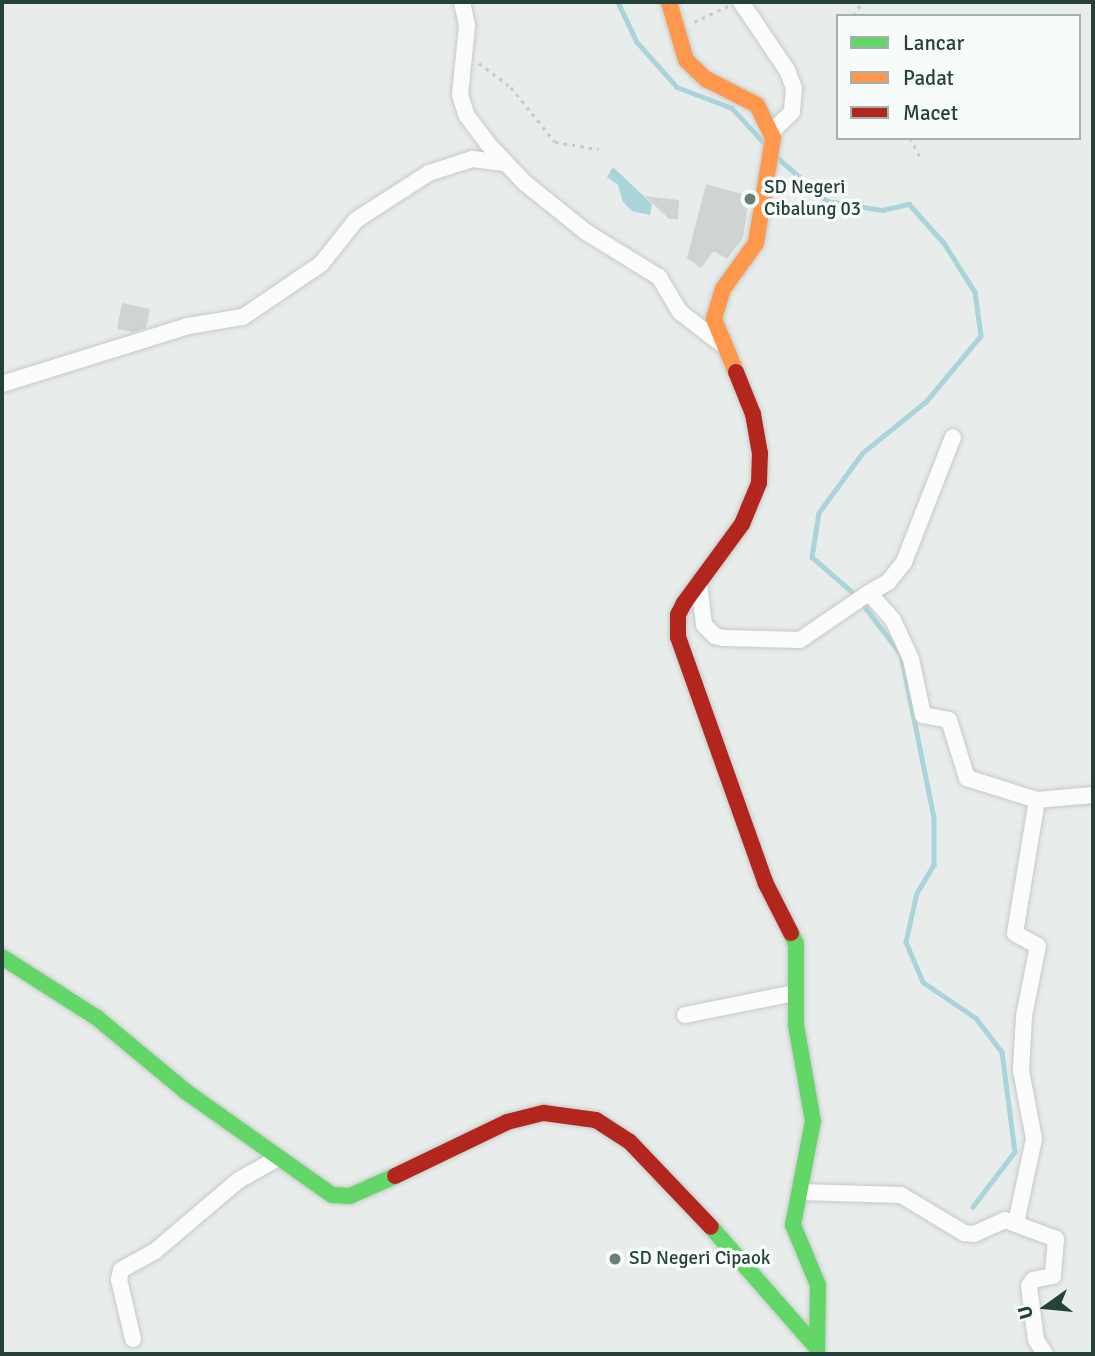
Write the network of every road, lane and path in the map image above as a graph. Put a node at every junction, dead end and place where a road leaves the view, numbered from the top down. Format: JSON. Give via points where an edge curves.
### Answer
{"nodes":[{"id":1,"x":462,"y":2,"type":"edge"},
{"id":2,"x":669,"y":2,"type":"edge"},
{"id":3,"x":741,"y":2,"type":"edge"},
{"id":4,"x":675,"y":29,"type":"junction"},
{"id":5,"x":463,"y":56,"type":"junction"},
{"id":6,"x":772,"y":135,"type":"junction"},
{"id":7,"x":911,"y":140,"type":"edge"},
{"id":8,"x":598,"y":149,"type":"dead end"},
{"id":9,"x":920,"y":157,"type":"dead end"},
{"id":10,"x":503,"y":163,"type":"junction"},
{"id":11,"x":720,"y":343,"type":"junction"},
{"id":12,"x":2,"y":384,"type":"edge"},
{"id":13,"x":953,"y":437,"type":"dead end"},
{"id":14,"x":699,"y":583,"type":"junction"},
{"id":15,"x":864,"y":596,"type":"junction"},
{"id":16,"x":1093,"y":795,"type":"edge"},
{"id":17,"x":1037,"y":800,"type":"junction"},
{"id":18,"x":2,"y":957,"type":"edge"},
{"id":19,"x":794,"y":993,"type":"junction"},
{"id":20,"x":685,"y":1015,"type":"dead end"},
{"id":21,"x":278,"y":1158,"type":"junction"},
{"id":22,"x":800,"y":1192,"type":"junction"},
{"id":23,"x":1016,"y":1223,"type":"junction"},
{"id":24,"x":133,"y":1339,"type":"dead end"},
{"id":25,"x":816,"y":1350,"type":"edge"},
{"id":26,"x":1045,"y":1354,"type":"edge"}],
"edges":[{"from":1,"to":5,"type":"street","via":[[467,26]]},
{"from":2,"to":4,"type":"street"},
{"from":3,"to":4,"type":"path"},
{"from":3,"to":6,"type":"street","via":[[788,69],[794,88],[792,112]]},
{"from":4,"to":6,"type":"street","via":[[691,67],[757,105]]},
{"from":5,"to":8,"type":"path","via":[[511,87],[555,142]]},
{"from":5,"to":10,"type":"street","via":[[462,106]]},
{"from":6,"to":11,"type":"street","via":[[756,243],[723,289],[715,310]]},
{"from":7,"to":9,"type":"path"},
{"from":10,"to":11,"type":"street","via":[[586,232],[659,278],[680,312]]},
{"from":10,"to":12,"type":"street","via":[[472,159],[429,173],[356,220],[321,264],[243,317],[188,326]]},
{"from":11,"to":14,"type":"street","via":[[753,414],[760,453],[759,483],[742,524]]},
{"from":13,"to":15,"type":"street","via":[[904,562],[888,582]]},
{"from":14,"to":15,"type":"street","via":[[704,625],[724,638],[800,640]]},
{"from":14,"to":19,"type":"street","via":[[678,615],[680,648],[766,884],[796,944]]},
{"from":15,"to":17,"type":"street","via":[[893,620],[923,715],[949,720],[967,778]]},
{"from":16,"to":17,"type":"street"},
{"from":17,"to":23,"type":"street","via":[[1015,933],[1038,946],[1024,1016],[1021,1070],[1034,1139]]},
{"from":18,"to":21,"type":"street","via":[[96,1017],[185,1091]]},
{"from":19,"to":20,"type":"street"},
{"from":19,"to":22,"type":"street","via":[[798,1042],[813,1104],[810,1155]]},
{"from":21,"to":24,"type":"street","via":[[239,1180],[154,1252],[121,1270],[119,1280]]},
{"from":21,"to":25,"type":"street","via":[[342,1197],[507,1122],[544,1113],[596,1120],[630,1142],[685,1197]]},
{"from":22,"to":23,"type":"street","via":[[906,1196],[969,1234],[996,1220]]},
{"from":22,"to":25,"type":"street","via":[[793,1225],[818,1284]]},
{"from":23,"to":26,"type":"street","via":[[1058,1242],[1053,1276],[1029,1282],[1036,1340]]}]}
